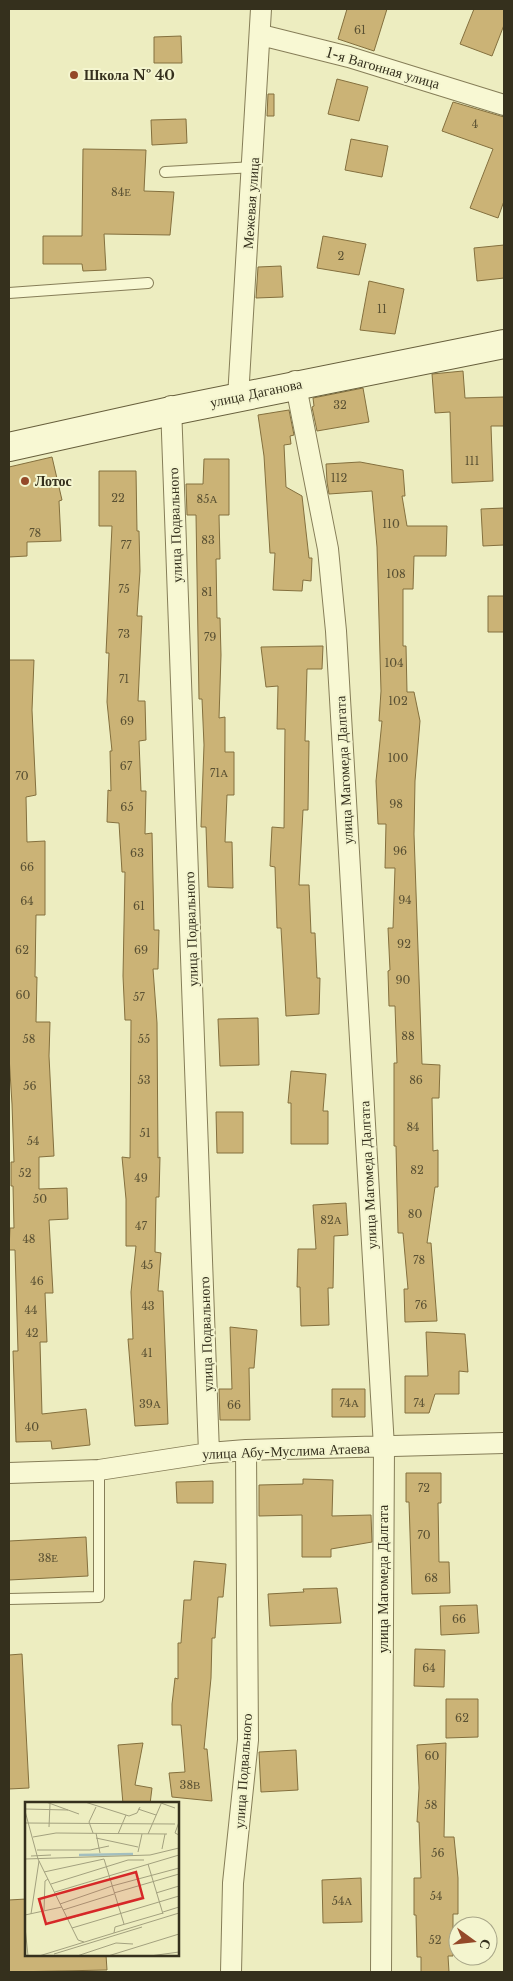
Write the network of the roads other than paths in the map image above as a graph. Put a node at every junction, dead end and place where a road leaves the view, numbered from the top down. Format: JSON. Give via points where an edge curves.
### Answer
{"nodes":[{"id":1,"x":261,"y":9,"type":"edge"},
{"id":2,"x":261,"y":35,"type":"junction"},
{"id":3,"x":504,"y":105,"type":"edge"},
{"id":4,"x":254,"y":167,"type":"junction"},
{"id":5,"x":165,"y":172,"type":"dead end"},
{"id":6,"x":148,"y":283,"type":"dead end"},
{"id":7,"x":9,"y":293,"type":"edge"},
{"id":8,"x":504,"y":340,"type":"edge"},
{"id":9,"x":504,"y":344,"type":"edge"},
{"id":10,"x":296,"y":383,"type":"junction"},
{"id":11,"x":238,"y":395,"type":"junction"},
{"id":12,"x":171,"y":408,"type":"junction"},
{"id":13,"x":9,"y":438,"type":"edge"},
{"id":14,"x":9,"y":447,"type":"edge"},
{"id":15,"x":504,"y":1443,"type":"edge"},
{"id":16,"x":384,"y":1447,"type":"junction"},
{"id":17,"x":246,"y":1450,"type":"junction"},
{"id":18,"x":209,"y":1453,"type":"junction"},
{"id":19,"x":99,"y":1470,"type":"junction"},
{"id":20,"x":9,"y":1473,"type":"edge"},
{"id":21,"x":9,"y":1599,"type":"edge"},
{"id":22,"x":231,"y":1972,"type":"edge"},
{"id":23,"x":381,"y":1972,"type":"edge"}],
"edges":[{"from":1,"to":2,"type":"street","name":"Межевая улица"},
{"from":2,"to":3,"type":"street","name":"1-я Вагонная улица","via":[[349,57]]},
{"from":2,"to":4,"type":"street","name":"Межевая улица"},
{"from":4,"to":5,"type":"lane"},
{"from":4,"to":11,"type":"street","name":"Межевая улица"},
{"from":6,"to":7,"type":"lane"},
{"from":8,"to":10,"type":"main road","name":"улица Даганова"},
{"from":9,"to":10,"type":"main road","name":"улица Даганова"},
{"from":10,"to":11,"type":"main road","name":"улица Даганова"},
{"from":10,"to":16,"type":"street","name":"улица Магомеда Далгата","via":[[328,549],[336,631]]},
{"from":11,"to":12,"type":"main road","name":"улица Даганова"},
{"from":12,"to":13,"type":"main road","name":"улица Даганова"},
{"from":12,"to":14,"type":"main road","name":"улица Даганова"},
{"from":12,"to":18,"type":"street","name":"улица Подвального"},
{"from":15,"to":16,"type":"street","name":"улица Абу-Муслима Атаева"},
{"from":16,"to":17,"type":"street","name":"улица Абу-Муслима Атаева"},
{"from":16,"to":23,"type":"street","name":"улица Магомеда Далгата"},
{"from":17,"to":18,"type":"street","name":"улица Абу-Муслима Атаева"},
{"from":17,"to":22,"type":"street","name":"улица Подвального","via":[[248,1740],[233,1883]]},
{"from":18,"to":19,"type":"street","name":"улица Абу-Муслима Атаева"},
{"from":19,"to":20,"type":"street","name":"улица Абу-Муслима Атаева"},
{"from":19,"to":21,"type":"lane","via":[[99,1597]]}]}
